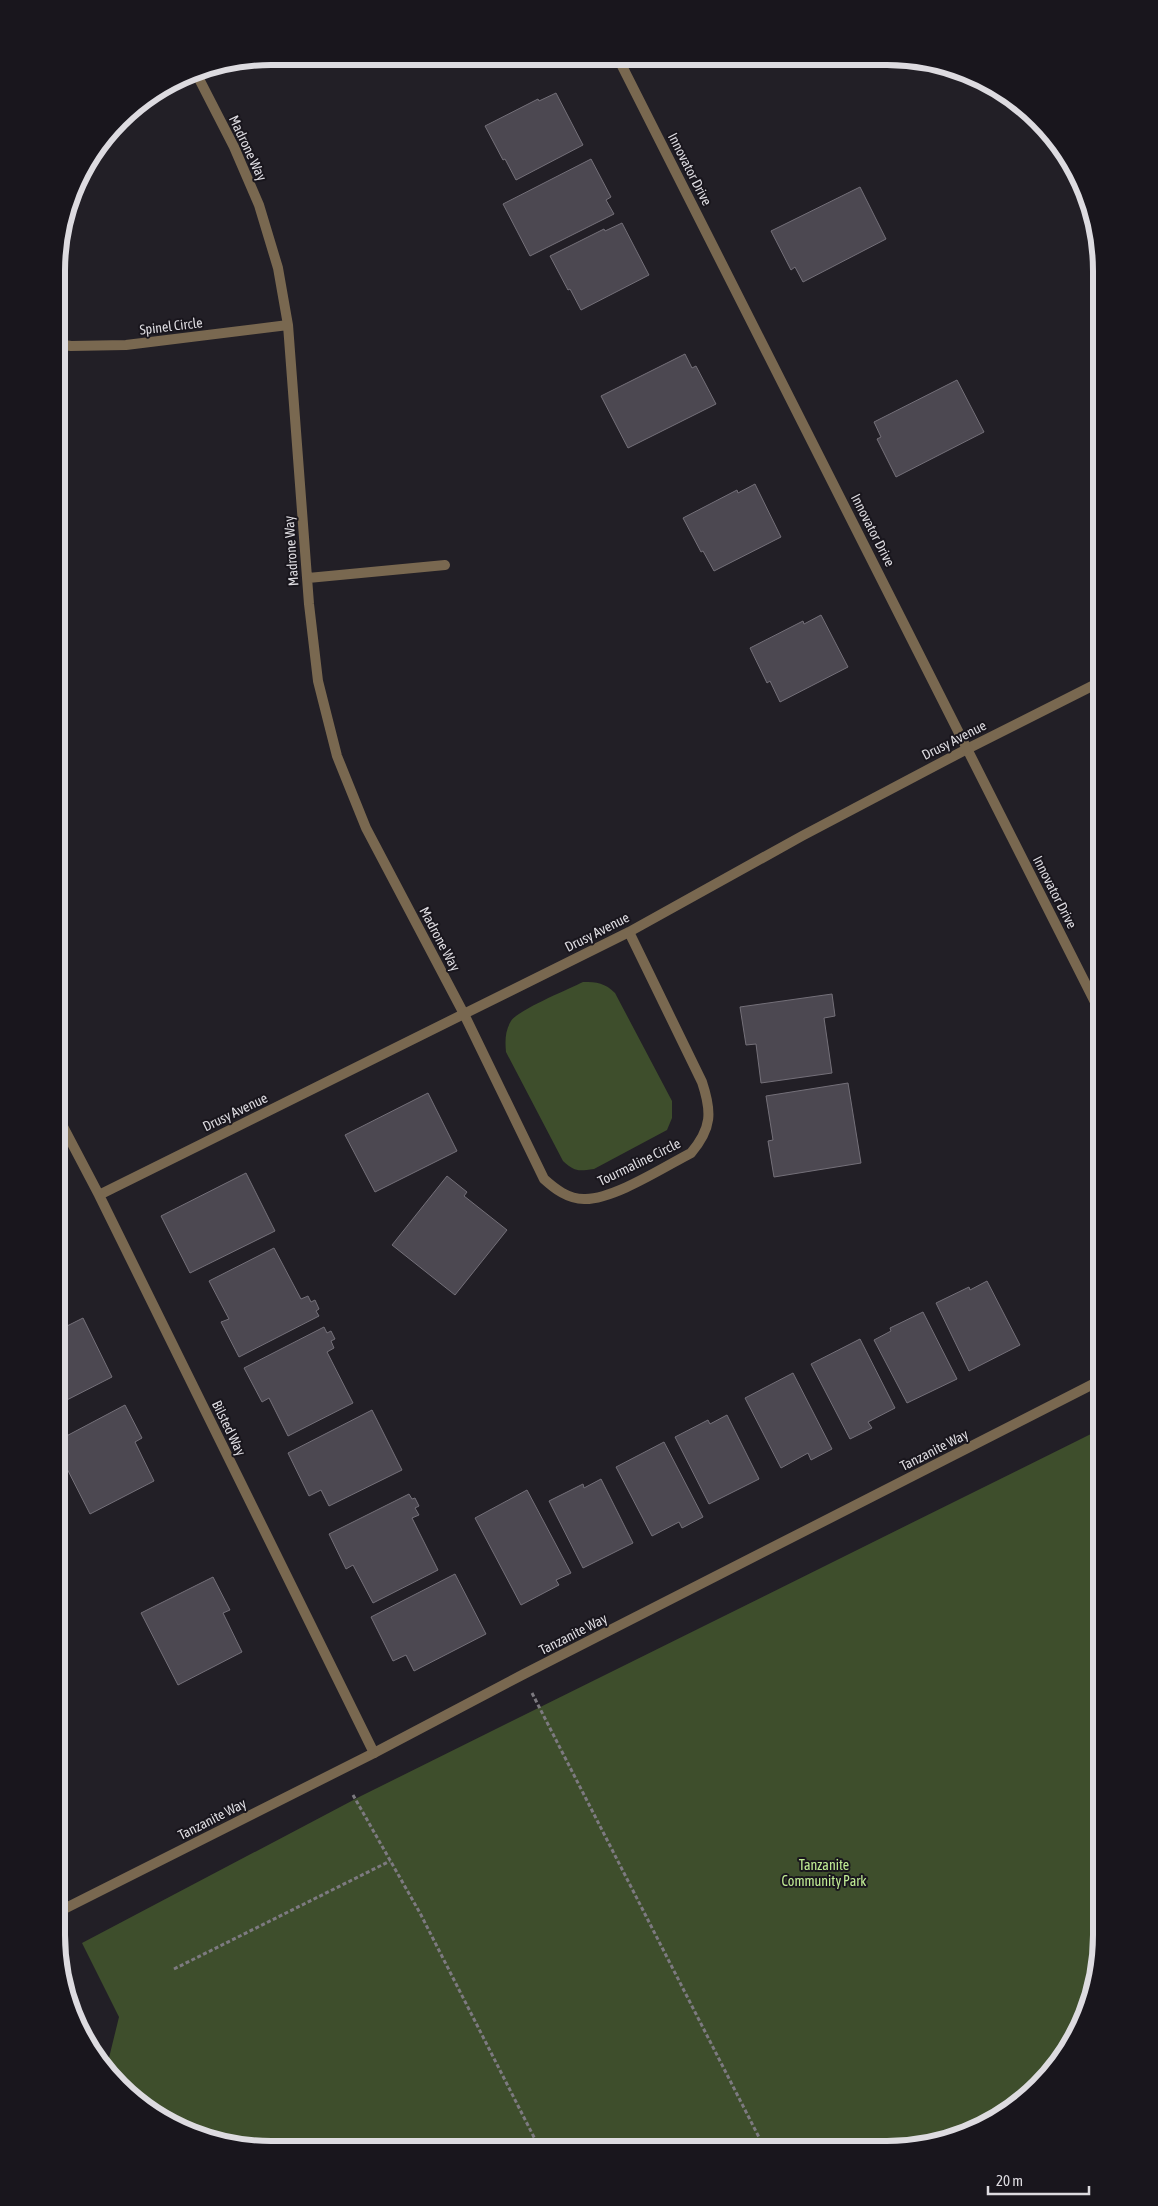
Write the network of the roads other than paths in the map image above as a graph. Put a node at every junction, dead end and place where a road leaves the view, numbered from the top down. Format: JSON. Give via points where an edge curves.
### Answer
{"nodes":[{"id":1,"x":622,"y":65,"type":"edge"},
{"id":2,"x":199,"y":78,"type":"edge"},
{"id":3,"x":288,"y":325,"type":"junction"},
{"id":4,"x":65,"y":345,"type":"edge"},
{"id":5,"x":445,"y":565,"type":"dead end"},
{"id":6,"x":308,"y":578,"type":"junction"},
{"id":7,"x":1093,"y":686,"type":"edge"},
{"id":8,"x":967,"y":749,"type":"junction"},
{"id":9,"x":629,"y":932,"type":"junction"},
{"id":10,"x":1093,"y":998,"type":"edge"},
{"id":11,"x":464,"y":1014,"type":"junction"},
{"id":12,"x":65,"y":1130,"type":"edge"},
{"id":13,"x":99,"y":1195,"type":"junction"},
{"id":14,"x":1093,"y":1384,"type":"edge"},
{"id":15,"x":374,"y":1754,"type":"junction"},
{"id":16,"x":65,"y":1908,"type":"edge"}],
"edges":[{"from":1,"to":8,"type":"street","name":"Innovator Drive"},
{"from":2,"to":3,"type":"street","name":"Madrone Way","via":[[259,205],[278,268]]},
{"from":3,"to":4,"type":"street","name":"Spinel Circle","via":[[126,345]]},
{"from":3,"to":6,"type":"street","name":"Madrone Way"},
{"from":5,"to":6,"type":"street"},
{"from":6,"to":11,"type":"street","name":"Madrone Way","via":[[308,604],[318,681],[337,756],[366,828]]},
{"from":7,"to":8,"type":"street","name":"Drusy Avenue"},
{"from":8,"to":9,"type":"street","name":"Drusy Avenue"},
{"from":8,"to":10,"type":"street","name":"Innovator Drive"},
{"from":9,"to":11,"type":"street","name":"Drusy Avenue"},
{"from":9,"to":11,"type":"street","name":"Tourmaline Circle","via":[[710,1104],[708,1127],[691,1153],[607,1196],[584,1199],[561,1193],[544,1179]]},
{"from":11,"to":13,"type":"street","name":"Drusy Avenue"},
{"from":12,"to":13,"type":"street","name":"Bilsted Way"},
{"from":13,"to":15,"type":"street","name":"Bilsted Way"},
{"from":14,"to":15,"type":"street","name":"Tanzanite Way","via":[[524,1674]]},
{"from":15,"to":16,"type":"street","name":"Tanzanite Way"}]}
